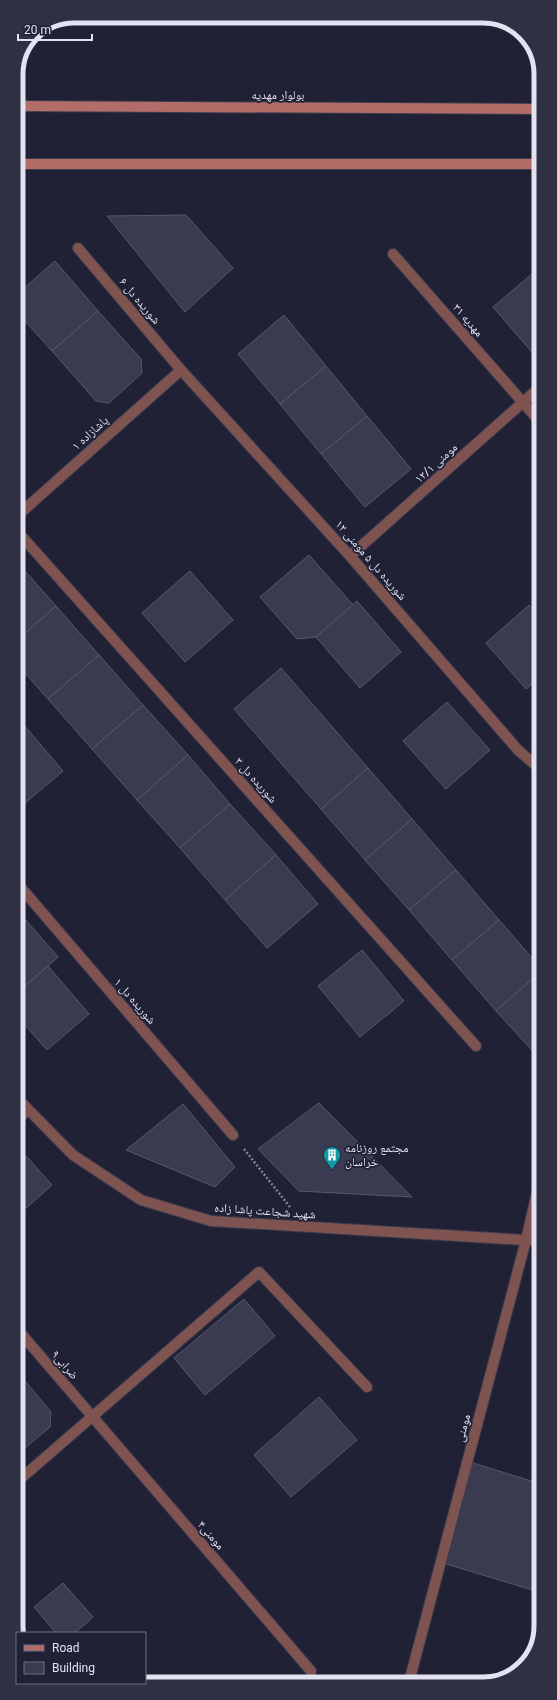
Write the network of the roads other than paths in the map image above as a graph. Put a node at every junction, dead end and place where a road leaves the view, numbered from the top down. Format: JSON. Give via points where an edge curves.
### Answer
{"nodes":[{"id":1,"x":23,"y":106,"type":"edge"},
{"id":2,"x":534,"y":109,"type":"edge"},
{"id":3,"x":23,"y":164,"type":"edge"},
{"id":4,"x":534,"y":164,"type":"edge"},
{"id":5,"x":78,"y":248,"type":"dead end"},
{"id":6,"x":393,"y":254,"type":"dead end"},
{"id":7,"x":181,"y":370,"type":"junction"},
{"id":8,"x":534,"y":393,"type":"edge"},
{"id":9,"x":523,"y":403,"type":"junction"},
{"id":10,"x":534,"y":415,"type":"edge"},
{"id":11,"x":23,"y":511,"type":"edge"},
{"id":12,"x":23,"y":538,"type":"edge"},
{"id":13,"x":350,"y":556,"type":"junction"},
{"id":14,"x":534,"y":764,"type":"edge"},
{"id":15,"x":23,"y":890,"type":"edge"},
{"id":16,"x":476,"y":1046,"type":"dead end"},
{"id":17,"x":23,"y":1105,"type":"edge"},
{"id":18,"x":28,"y":1110,"type":"junction"},
{"id":19,"x":23,"y":1115,"type":"edge"},
{"id":20,"x":233,"y":1135,"type":"road end"},
{"id":21,"x":534,"y":1205,"type":"edge"},
{"id":22,"x":526,"y":1240,"type":"junction"},
{"id":23,"x":534,"y":1241,"type":"edge"},
{"id":24,"x":23,"y":1336,"type":"edge"},
{"id":25,"x":367,"y":1387,"type":"dead end"},
{"id":26,"x":92,"y":1416,"type":"junction"},
{"id":27,"x":23,"y":1477,"type":"edge"},
{"id":28,"x":311,"y":1671,"type":"dead end"},
{"id":29,"x":410,"y":1677,"type":"edge"}],
"edges":[{"from":1,"to":2,"type":"main road","name":"بولوار مهدیه"},
{"from":3,"to":4,"type":"main road"},
{"from":5,"to":7,"type":"street","name":"شوریده دل ۶"},
{"from":6,"to":9,"type":"street","name":"مهدیه ۳۱"},
{"from":7,"to":11,"type":"street","name":"پاشازاده ۱"},
{"from":7,"to":13,"type":"street","name":"شوریده دل ۵ مومنی ۱۲"},
{"from":8,"to":9,"type":"street","name":"مومنی ۱۲/۱"},
{"from":9,"to":10,"type":"street","name":"مهدیه ۳۱"},
{"from":9,"to":13,"type":"street","name":"مومنی ۱۲/۱"},
{"from":12,"to":16,"type":"street","name":"شوریده دل ۳"},
{"from":13,"to":14,"type":"street","name":"شوریده دل ۵ مومنی ۱۲","via":[[518,750]]},
{"from":15,"to":20,"type":"street","name":"شوریده دل ۱"},
{"from":17,"to":18,"type":"street","name":"شهید شجاعت پاشا زاده"},
{"from":18,"to":19,"type":"street"},
{"from":18,"to":22,"type":"street","name":"شهید شجاعت پاشا زاده","via":[[73,1155],[141,1200],[211,1221]]},
{"from":21,"to":22,"type":"street","name":"مومنی"},
{"from":22,"to":23,"type":"street","name":"شهید شجاعت پاشا زاده"},
{"from":22,"to":29,"type":"street","name":"مومنی"},
{"from":24,"to":26,"type":"street","name":"ضرابی۹"},
{"from":25,"to":26,"type":"street","via":[[259,1272]]},
{"from":26,"to":27,"type":"street"},
{"from":26,"to":28,"type":"street","name":"مومنی۴"}]}
